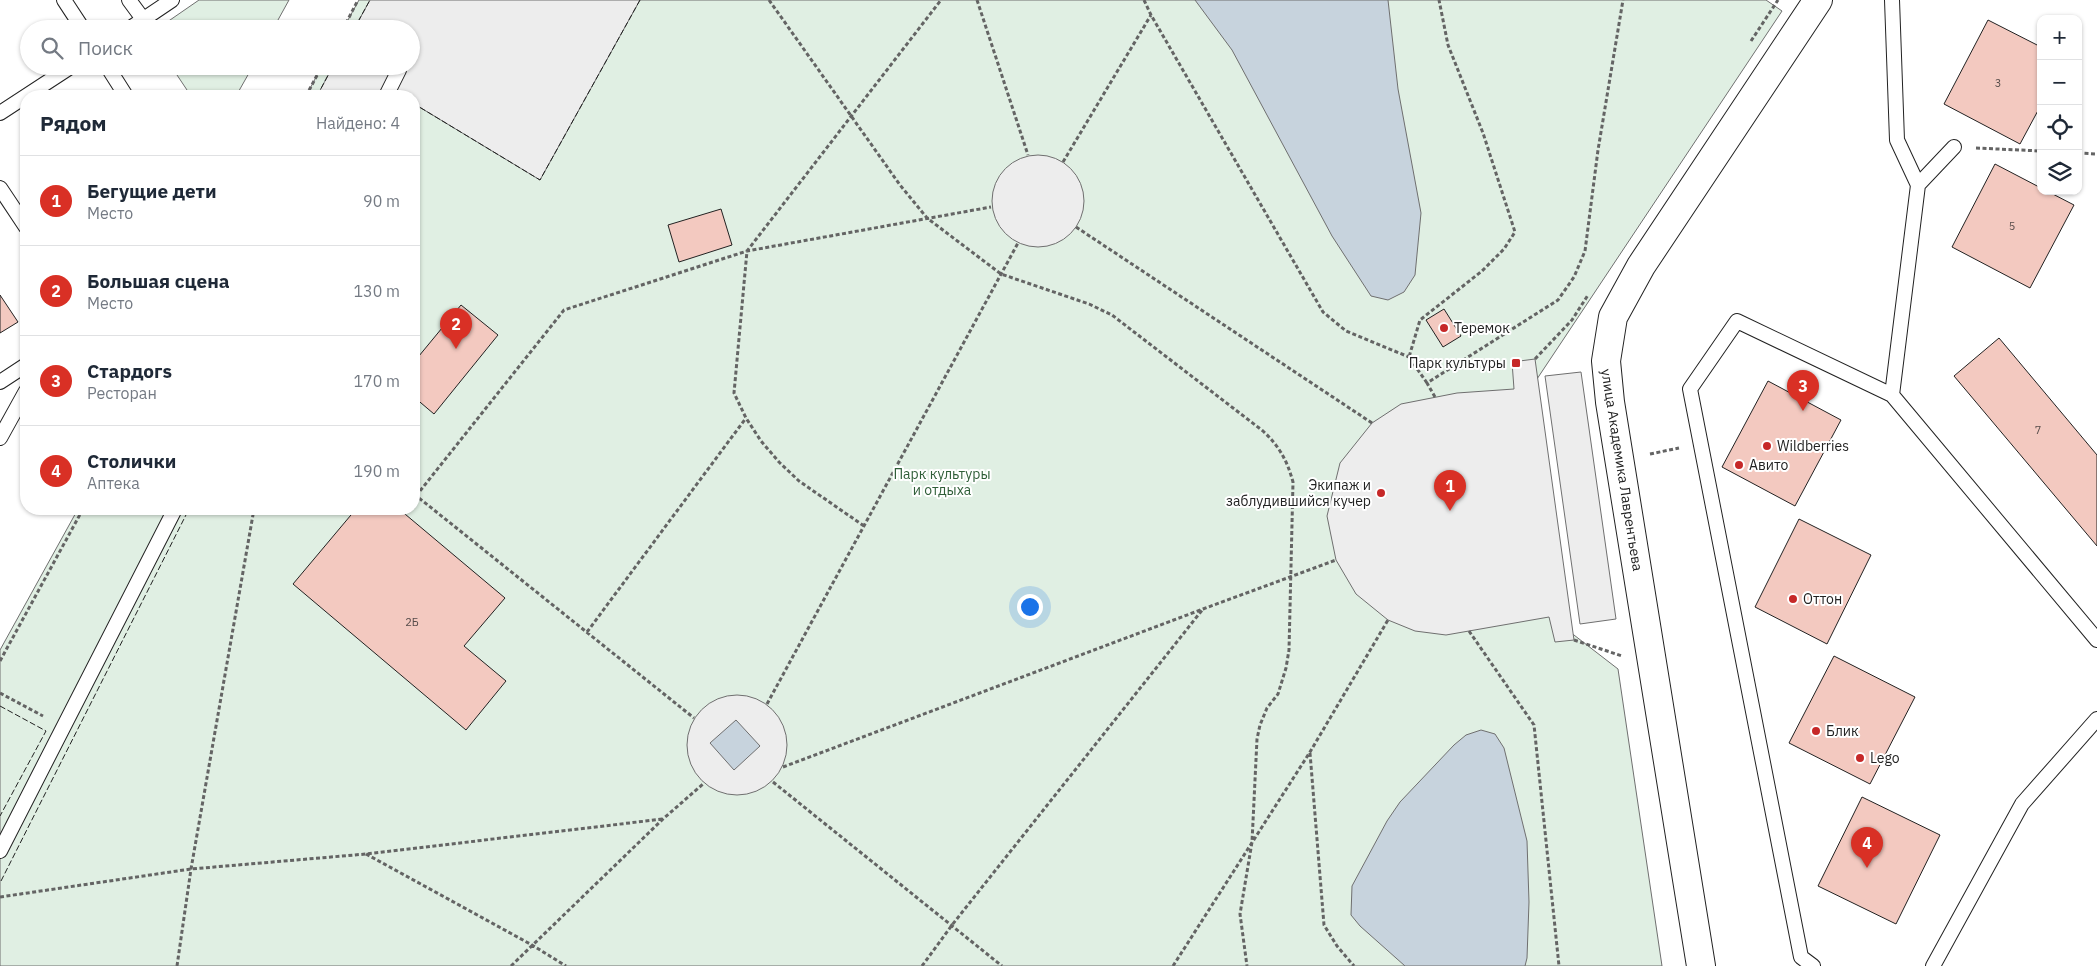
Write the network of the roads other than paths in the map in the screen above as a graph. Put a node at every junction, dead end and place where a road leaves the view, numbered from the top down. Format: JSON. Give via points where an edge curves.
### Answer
{"nodes":[{"id":1,"x":64,"y":0,"type":"edge"},
{"id":2,"x":129,"y":0,"type":"edge"},
{"id":3,"x":172,"y":0,"type":"edge"},
{"id":4,"x":1818,"y":0,"type":"edge"},
{"id":5,"x":1892,"y":0,"type":"edge"},
{"id":6,"x":77,"y":20,"type":"edge"},
{"id":7,"x":143,"y":20,"type":"joint"},
{"id":8,"x":58,"y":75,"type":"edge"},
{"id":9,"x":113,"y":75,"type":"edge"},
{"id":10,"x":396,"y":75,"type":"edge"},
{"id":11,"x":35,"y":90,"type":"edge"},
{"id":12,"x":122,"y":90,"type":"edge"},
{"id":13,"x":389,"y":90,"type":"edge"},
{"id":14,"x":20,"y":100,"type":"edge"},
{"id":15,"x":0,"y":113,"type":"edge"},
{"id":16,"x":1954,"y":147,"type":"road end"},
{"id":17,"x":1918,"y":186,"type":"junction"},
{"id":18,"x":0,"y":188,"type":"edge"},
{"id":19,"x":20,"y":218,"type":"edge"},
{"id":20,"x":20,"y":369,"type":"edge"},
{"id":21,"x":0,"y":382,"type":"edge"},
{"id":22,"x":1892,"y":396,"type":"junction"},
{"id":23,"x":20,"y":402,"type":"edge"},
{"id":24,"x":0,"y":438,"type":"edge"},
{"id":25,"x":172,"y":515,"type":"edge"},
{"id":26,"x":2097,"y":640,"type":"edge"},
{"id":27,"x":2097,"y":719,"type":"edge"},
{"id":28,"x":0,"y":851,"type":"edge"},
{"id":29,"x":1701,"y":966,"type":"edge"},
{"id":30,"x":1813,"y":966,"type":"edge"},
{"id":31,"x":1933,"y":966,"type":"edge"}],
"edges":[{"from":1,"to":6,"type":"lane"},
{"from":2,"to":7,"type":"lane"},
{"from":3,"to":7,"type":"lane"},
{"from":4,"to":29,"type":"street","name":"улица Академика Лаврентьева","via":[[1640,266],[1613,317],[1606,361]]},
{"from":5,"to":17,"type":"lane","via":[[1897,140]]},
{"from":8,"to":11,"type":"lane"},
{"from":9,"to":12,"type":"lane"},
{"from":10,"to":13,"type":"lane"},
{"from":14,"to":15,"type":"lane"},
{"from":16,"to":17,"type":"lane"},
{"from":17,"to":22,"type":"lane"},
{"from":18,"to":19,"type":"lane"},
{"from":20,"to":21,"type":"lane"},
{"from":22,"to":26,"type":"lane"},
{"from":22,"to":30,"type":"lane","via":[[1737,321],[1690,389],[1801,957]]},
{"from":23,"to":24,"type":"lane"},
{"from":25,"to":28,"type":"lane"},
{"from":27,"to":31,"type":"lane","via":[[2022,804]]}]}
